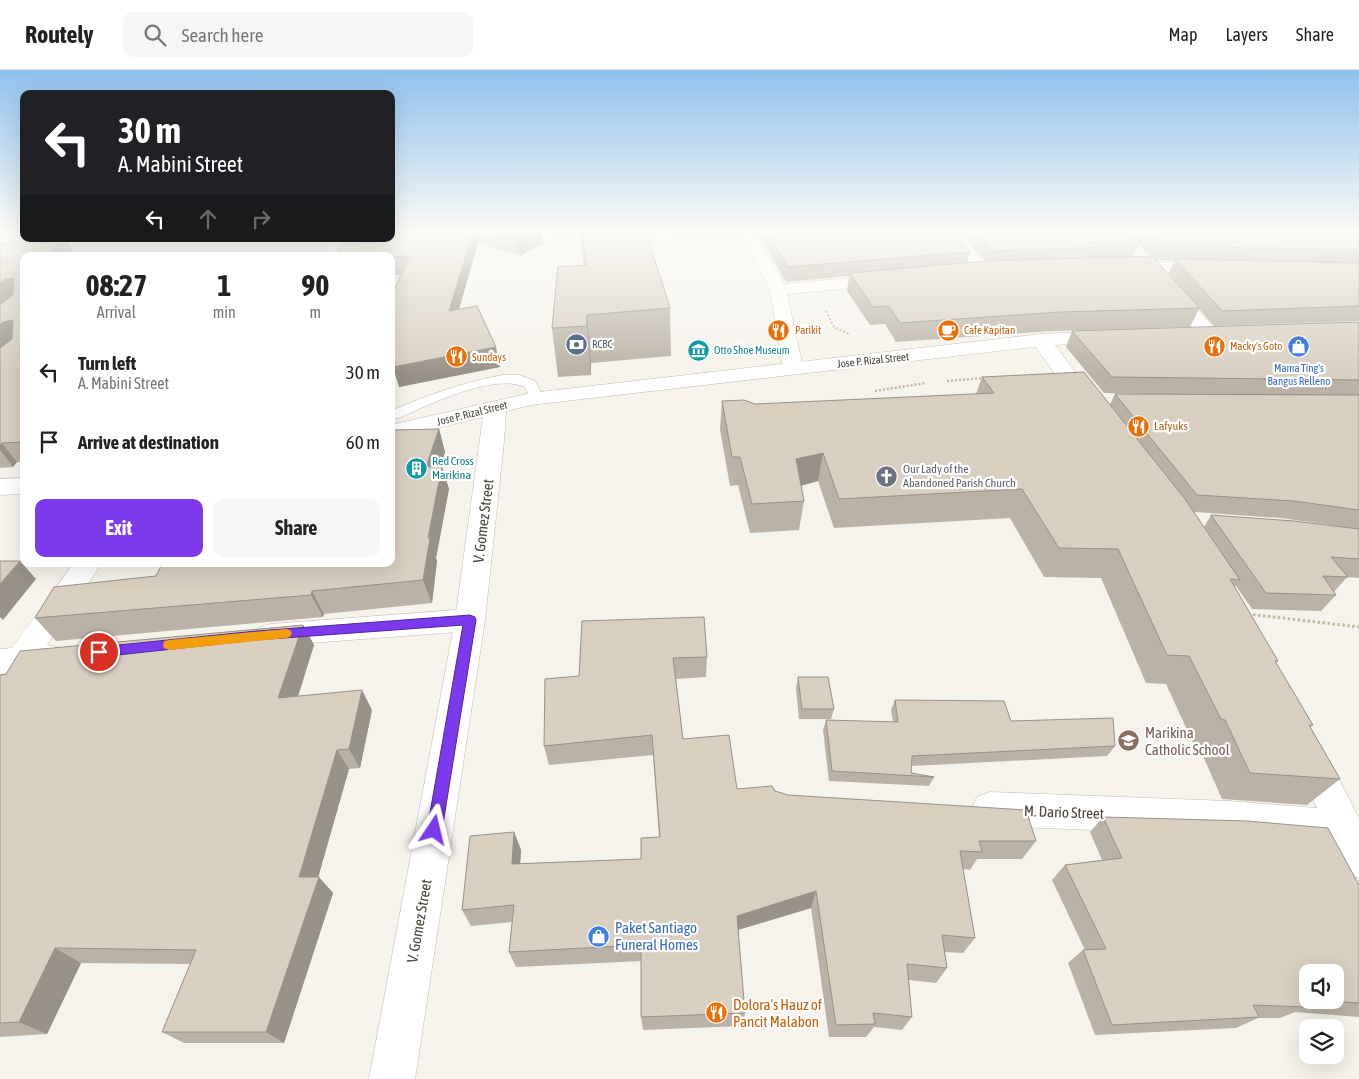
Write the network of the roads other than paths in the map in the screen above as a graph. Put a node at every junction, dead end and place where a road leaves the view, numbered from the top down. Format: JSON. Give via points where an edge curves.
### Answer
{"nodes":[{"id":1,"x":773,"y":279,"type":"edge"},
{"id":2,"x":901,"y":279,"type":"edge"},
{"id":3,"x":1160,"y":279,"type":"edge"},
{"id":4,"x":779,"y":290,"type":"junction"},
{"id":5,"x":1207,"y":333,"type":"edge"},
{"id":6,"x":1129,"y":336,"type":"edge"},
{"id":7,"x":1041,"y":340,"type":"junction"},
{"id":8,"x":793,"y":368,"type":"junction"},
{"id":9,"x":536,"y":398,"type":"junction"},
{"id":10,"x":495,"y":407,"type":"junction"},
{"id":11,"x":1099,"y":408,"type":"edge"},
{"id":12,"x":395,"y":418,"type":"edge"},
{"id":13,"x":395,"y":420,"type":"edge"},
{"id":14,"x":20,"y":486,"type":"edge"},
{"id":15,"x":0,"y":487,"type":"edge"},
{"id":16,"x":85,"y":567,"type":"edge"},
{"id":17,"x":470,"y":620,"type":"junction"},
{"id":18,"x":246,"y":637,"type":"edge"},
{"id":19,"x":79,"y":654,"type":"edge"},
{"id":20,"x":10,"y":660,"type":"edge"},
{"id":21,"x":0,"y":689,"type":"edge"},
{"id":22,"x":1299,"y":736,"type":"edge"},
{"id":23,"x":958,"y":807,"type":"edge"},
{"id":24,"x":1345,"y":828,"type":"junction"},
{"id":25,"x":1359,"y":860,"type":"edge"},
{"id":26,"x":392,"y":1079,"type":"edge"}],
"edges":[{"from":1,"to":4,"type":"street"},
{"from":2,"to":4,"type":"street"},
{"from":3,"to":5,"type":"street"},
{"from":4,"to":8,"type":"street"},
{"from":6,"to":7,"type":"street","name":"Jose P. Rizal Street"},
{"from":7,"to":8,"type":"street","name":"Jose P. Rizal Street"},
{"from":7,"to":11,"type":"street"},
{"from":8,"to":9,"type":"street","name":"Jose P. Rizal Street"},
{"from":9,"to":10,"type":"street","name":"Jose P. Rizal Street"},
{"from":9,"to":12,"type":"lane","via":[[531,385],[504,379],[428,399]]},
{"from":10,"to":13,"type":"street","name":"Jose P. Rizal Street","via":[[432,423]]},
{"from":10,"to":17,"type":"street","name":"V. Gomez Street"},
{"from":14,"to":15,"type":"street"},
{"from":16,"to":20,"type":"street"},
{"from":17,"to":18,"type":"street"},
{"from":17,"to":26,"type":"street","name":"V. Gomez Street"},
{"from":19,"to":20,"type":"street"},
{"from":20,"to":21,"type":"street"},
{"from":22,"to":24,"type":"street"},
{"from":23,"to":24,"type":"street","name":"M. Dario Street","via":[[1229,818]]},
{"from":24,"to":25,"type":"street"}]}
